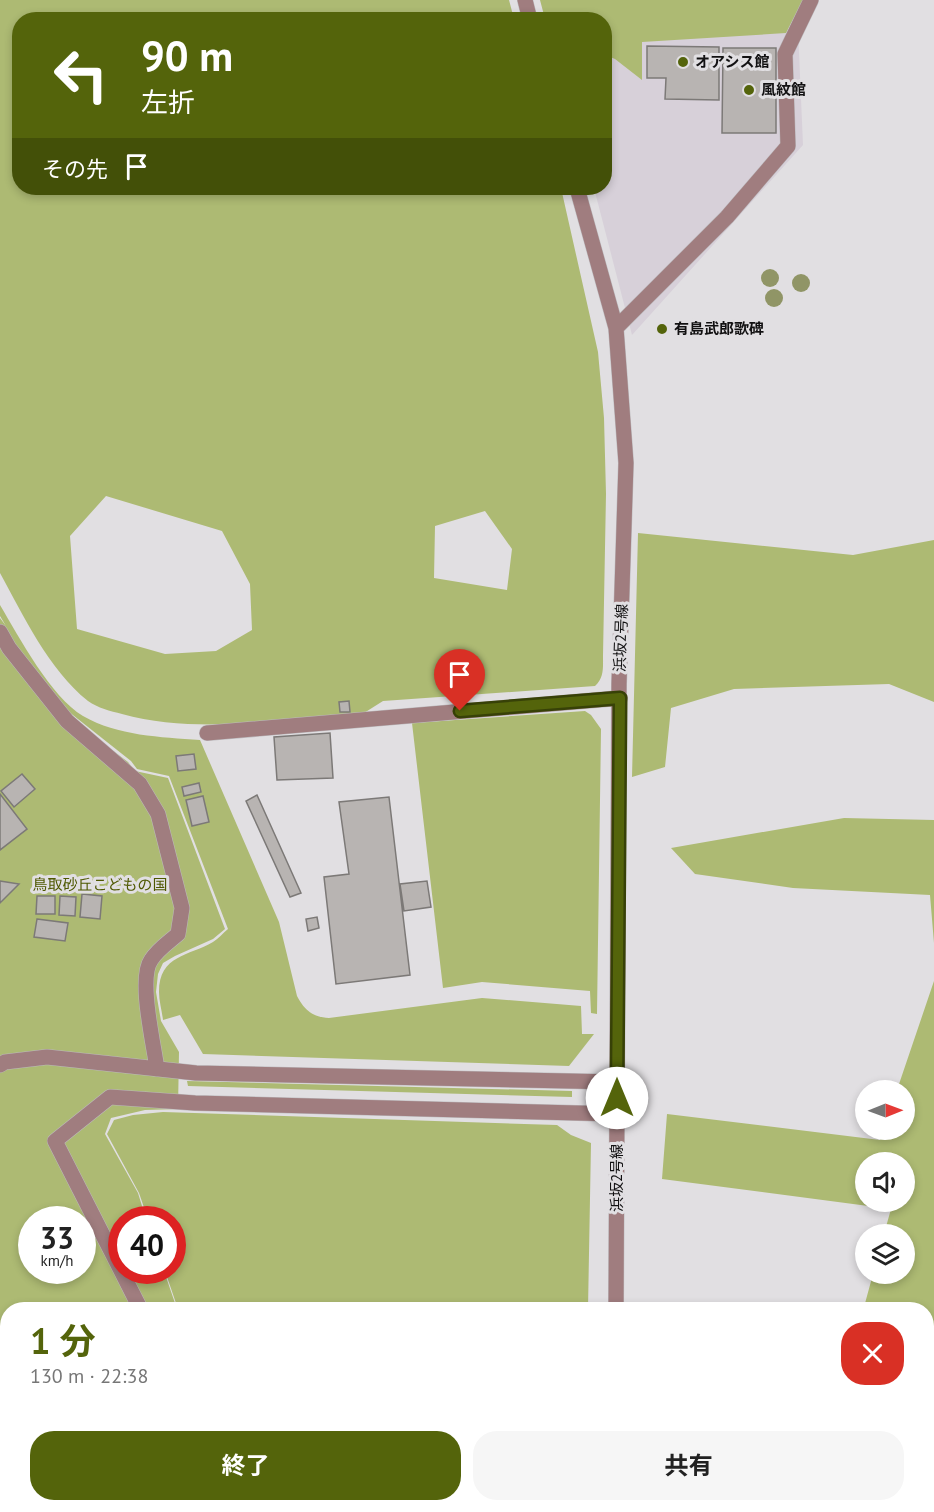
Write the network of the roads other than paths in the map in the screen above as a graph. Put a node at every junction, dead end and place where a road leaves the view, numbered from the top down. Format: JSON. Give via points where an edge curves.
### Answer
{"nodes":[{"id":1,"x":811,"y":0,"type":"edge"},
{"id":2,"x":579,"y":195,"type":"edge"},
{"id":3,"x":616,"y":328,"type":"junction"},
{"id":4,"x":0,"y":632,"type":"edge"},
{"id":5,"x":620,"y":698,"type":"junction"},
{"id":6,"x":207,"y":733,"type":"dead end"},
{"id":7,"x":0,"y":1065,"type":"edge"},
{"id":8,"x":157,"y":1069,"type":"junction"},
{"id":9,"x":617,"y":1082,"type":"junction"},
{"id":10,"x":617,"y":1114,"type":"junction"},
{"id":11,"x":137,"y":1302,"type":"edge"},
{"id":12,"x":616,"y":1302,"type":"edge"}],
"edges":[{"from":1,"to":3,"type":"street","via":[[785,54],[788,146],[727,217]]},
{"from":2,"to":3,"type":"street","name":"浜坂2号線"},
{"from":3,"to":5,"type":"street","name":"浜坂2号線","via":[[626,463]]},
{"from":4,"to":8,"type":"street","via":[[67,721],[140,784],[158,814],[182,908],[178,934],[150,961],[145,984]]},
{"from":5,"to":6,"type":"street"},
{"from":5,"to":9,"type":"street","name":"浜坂2号線"},
{"from":7,"to":8,"type":"street","via":[[47,1057]]},
{"from":8,"to":9,"type":"street"},
{"from":9,"to":10,"type":"street","name":"浜坂2号線"},
{"from":10,"to":11,"type":"street","via":[[195,1103],[110,1097],[55,1141]]},
{"from":10,"to":12,"type":"street","name":"浜坂2号線"}]}
